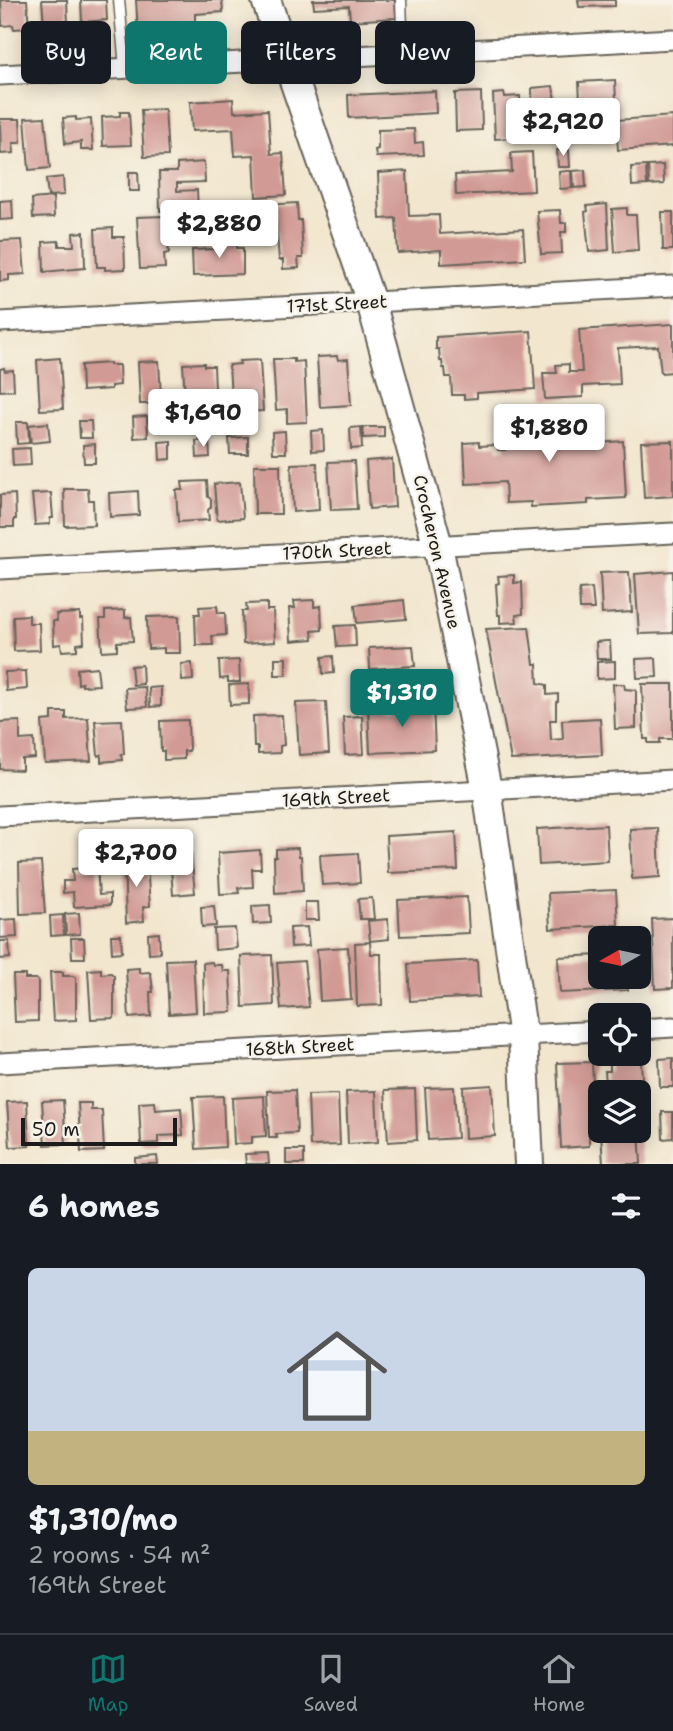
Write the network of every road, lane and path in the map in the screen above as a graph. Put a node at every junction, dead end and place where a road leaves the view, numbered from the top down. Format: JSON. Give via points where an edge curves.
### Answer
{"nodes":[{"id":1,"x":119,"y":0,"type":"edge"},
{"id":2,"x":266,"y":0,"type":"edge"},
{"id":3,"x":401,"y":0,"type":"edge"},
{"id":4,"x":273,"y":21,"type":"edge"},
{"id":5,"x":402,"y":21,"type":"edge"},
{"id":6,"x":673,"y":39,"type":"edge"},
{"id":7,"x":475,"y":50,"type":"edge"},
{"id":8,"x":125,"y":68,"type":"joint"},
{"id":9,"x":0,"y":75,"type":"edge"},
{"id":10,"x":295,"y":84,"type":"edge"},
{"id":11,"x":673,"y":286,"type":"edge"},
{"id":12,"x":371,"y":302,"type":"junction"},
{"id":13,"x":0,"y":322,"type":"edge"},
{"id":14,"x":673,"y":533,"type":"edge"},
{"id":15,"x":438,"y":546,"type":"junction"},
{"id":16,"x":0,"y":569,"type":"edge"},
{"id":17,"x":673,"y":780,"type":"edge"},
{"id":18,"x":487,"y":789,"type":"junction"},
{"id":19,"x":0,"y":816,"type":"edge"},
{"id":20,"x":673,"y":1027,"type":"edge"},
{"id":21,"x":651,"y":1028,"type":"edge"},
{"id":22,"x":588,"y":1032,"type":"edge"},
{"id":23,"x":523,"y":1037,"type":"junction"},
{"id":24,"x":0,"y":1063,"type":"edge"},
{"id":25,"x":528,"y":1164,"type":"edge"}],
"edges":[{"from":1,"to":8,"type":"lane"},
{"from":2,"to":4,"type":"street","name":"Crocheron Avenue"},
{"from":3,"to":5,"type":"lane"},
{"from":6,"to":7,"type":"street"},
{"from":8,"to":9,"type":"street"},
{"from":10,"to":12,"type":"street","name":"Crocheron Avenue"},
{"from":11,"to":12,"type":"street","name":"171st Street"},
{"from":12,"to":13,"type":"street","name":"171st Street"},
{"from":12,"to":15,"type":"street","name":"Crocheron Avenue"},
{"from":14,"to":15,"type":"street","name":"170th Street"},
{"from":15,"to":16,"type":"street","name":"170th Street"},
{"from":15,"to":18,"type":"street","name":"Crocheron Avenue"},
{"from":17,"to":18,"type":"street","name":"169th Street"},
{"from":18,"to":19,"type":"street","name":"169th Street"},
{"from":18,"to":23,"type":"street","name":"Crocheron Avenue"},
{"from":20,"to":21,"type":"street"},
{"from":22,"to":23,"type":"street","name":"168th Street"},
{"from":23,"to":24,"type":"street","name":"168th Street"},
{"from":23,"to":25,"type":"street","name":"Crocheron Avenue"}]}
